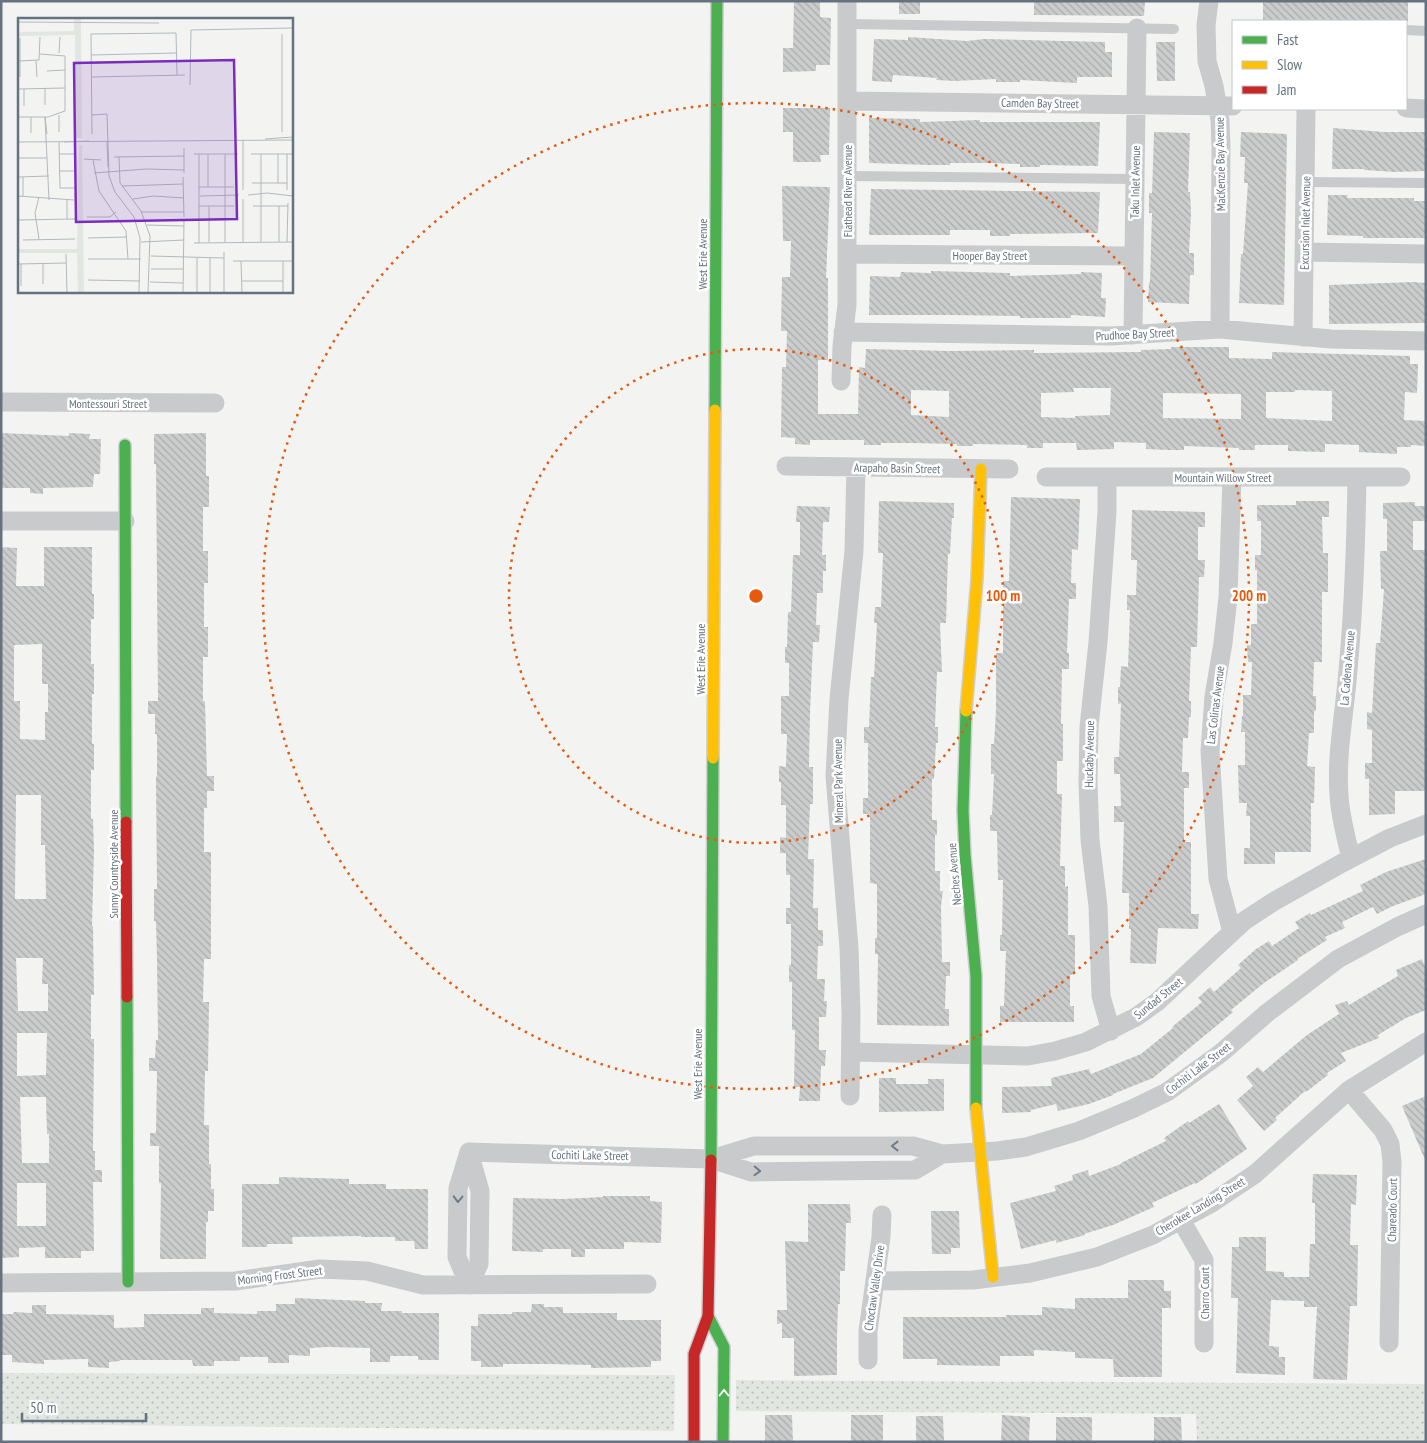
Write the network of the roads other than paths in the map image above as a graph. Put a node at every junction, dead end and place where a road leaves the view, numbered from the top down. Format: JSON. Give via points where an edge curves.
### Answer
{"nodes":[{"id":1,"x":717,"y":1,"type":"edge"},
{"id":2,"x":847,"y":1,"type":"edge"},
{"id":3,"x":1209,"y":1,"type":"edge"},
{"id":4,"x":847,"y":24,"type":"junction"},
{"id":5,"x":1137,"y":28,"type":"junction"},
{"id":6,"x":1174,"y":29,"type":"dead end"},
{"id":7,"x":1407,"y":30,"type":"edge"},
{"id":8,"x":1426,"y":31,"type":"edge"},
{"id":9,"x":847,"y":101,"type":"junction"},
{"id":10,"x":1136,"y":105,"type":"junction"},
{"id":11,"x":1225,"y":106,"type":"edge"},
{"id":12,"x":1407,"y":108,"type":"edge"},
{"id":13,"x":1426,"y":108,"type":"edge"},
{"id":14,"x":1306,"y":110,"type":"edge"},
{"id":15,"x":848,"y":176,"type":"junction"},
{"id":16,"x":1135,"y":179,"type":"junction"},
{"id":17,"x":1305,"y":182,"type":"junction"},
{"id":18,"x":1426,"y":183,"type":"edge"},
{"id":19,"x":1304,"y":252,"type":"junction"},
{"id":20,"x":847,"y":254,"type":"junction"},
{"id":21,"x":1426,"y":254,"type":"edge"},
{"id":22,"x":1134,"y":256,"type":"junction"},
{"id":23,"x":1220,"y":329,"type":"junction"},
{"id":24,"x":843,"y":332,"type":"junction"},
{"id":25,"x":1133,"y":335,"type":"junction"},
{"id":26,"x":1303,"y":336,"type":"junction"},
{"id":27,"x":1426,"y":341,"type":"edge"},
{"id":28,"x":841,"y":380,"type":"dead end"},
{"id":29,"x":1,"y":402,"type":"edge"},
{"id":30,"x":215,"y":403,"type":"dead end"},
{"id":31,"x":125,"y":445,"type":"dead end"},
{"id":32,"x":786,"y":466,"type":"dead end"},
{"id":33,"x":856,"y":467,"type":"junction"},
{"id":34,"x":980,"y":469,"type":"junction"},
{"id":35,"x":1009,"y":469,"type":"dead end"},
{"id":36,"x":1046,"y":477,"type":"dead end"},
{"id":37,"x":1106,"y":477,"type":"junction"},
{"id":38,"x":1232,"y":477,"type":"junction"},
{"id":39,"x":1357,"y":477,"type":"junction"},
{"id":40,"x":1401,"y":477,"type":"dead end"},
{"id":41,"x":1,"y":521,"type":"edge"},
{"id":42,"x":125,"y":521,"type":"junction"},
{"id":43,"x":1426,"y":824,"type":"edge"},
{"id":44,"x":1351,"y":858,"type":"junction"},
{"id":45,"x":1426,"y":914,"type":"edge"},
{"id":46,"x":1232,"y":932,"type":"junction"},
{"id":47,"x":1111,"y":1031,"type":"junction"},
{"id":48,"x":1426,"y":1042,"type":"edge"},
{"id":49,"x":850,"y":1052,"type":"junction"},
{"id":50,"x":975,"y":1055,"type":"junction"},
{"id":51,"x":1349,"y":1090,"type":"junction"},
{"id":52,"x":850,"y":1096,"type":"dead end"},
{"id":53,"x":981,"y":1152,"type":"junction"},
{"id":54,"x":942,"y":1154,"type":"junction"},
{"id":55,"x":710,"y":1159,"type":"junction"},
{"id":56,"x":882,"y":1215,"type":"dead end"},
{"id":57,"x":1181,"y":1220,"type":"junction"},
{"id":58,"x":993,"y":1277,"type":"junction"},
{"id":59,"x":875,"y":1281,"type":"junction"},
{"id":60,"x":1,"y":1282,"type":"edge"},
{"id":61,"x":128,"y":1282,"type":"junction"},
{"id":62,"x":647,"y":1284,"type":"dead end"},
{"id":63,"x":470,"y":1285,"type":"junction"},
{"id":64,"x":708,"y":1316,"type":"junction"},
{"id":65,"x":1204,"y":1343,"type":"dead end"},
{"id":66,"x":1389,"y":1343,"type":"dead end"},
{"id":67,"x":868,"y":1360,"type":"dead end"},
{"id":68,"x":694,"y":1442,"type":"edge"},
{"id":69,"x":723,"y":1442,"type":"edge"}],
"edges":[{"from":1,"to":55,"type":"street","name":"West Erie Avenue"},
{"from":2,"to":4,"type":"street","name":"Flathead River Avenue"},
{"from":3,"to":11,"type":"street","name":"MacKenzie Bay Avenue","via":[[1207,61],[1214,86]]},
{"from":4,"to":5,"type":"lane"},
{"from":4,"to":9,"type":"street","name":"Flathead River Avenue"},
{"from":5,"to":6,"type":"lane"},
{"from":5,"to":10,"type":"street","name":"Taku Inlet Avenue"},
{"from":7,"to":8,"type":"lane"},
{"from":9,"to":10,"type":"street","name":"Camden Bay Street"},
{"from":9,"to":15,"type":"street","name":"Flathead River Avenue"},
{"from":10,"to":11,"type":"street","name":"Camden Bay Street"},
{"from":10,"to":16,"type":"street","name":"Taku Inlet Avenue"},
{"from":11,"to":23,"type":"street","name":"MacKenzie Bay Avenue","via":[[1221,147]]},
{"from":12,"to":13,"type":"street"},
{"from":14,"to":17,"type":"street","name":"Excursion Inlet Avenue"},
{"from":15,"to":16,"type":"lane"},
{"from":15,"to":20,"type":"street","name":"Flathead River Avenue"},
{"from":16,"to":22,"type":"street","name":"Taku Inlet Avenue"},
{"from":17,"to":18,"type":"lane"},
{"from":17,"to":19,"type":"street","name":"Excursion Inlet Avenue"},
{"from":19,"to":21,"type":"street"},
{"from":19,"to":26,"type":"street","name":"Excursion Inlet Avenue"},
{"from":20,"to":22,"type":"street","name":"Hooper Bay Street"},
{"from":20,"to":24,"type":"street","name":"Flathead River Avenue","via":[[847,306]]},
{"from":22,"to":25,"type":"street","name":"Taku Inlet Avenue"},
{"from":23,"to":25,"type":"street","name":"Prudhoe Bay Street"},
{"from":23,"to":26,"type":"street","name":"Prudhoe Bay Street"},
{"from":24,"to":25,"type":"street","name":"Prudhoe Bay Street"},
{"from":24,"to":28,"type":"street","name":"Flathead River Avenue"},
{"from":26,"to":27,"type":"street","name":"Prudhoe Bay Street"},
{"from":29,"to":30,"type":"street","name":"Montessouri Street"},
{"from":31,"to":42,"type":"street","name":"Sunny Countryside Avenue"},
{"from":32,"to":33,"type":"street","name":"Arapaho Basin Street"},
{"from":33,"to":34,"type":"street","name":"Arapaho Basin Street"},
{"from":33,"to":49,"type":"street","name":"Mineral Park Avenue","via":[[854,551],[835,776],[849,948]]},
{"from":34,"to":35,"type":"street","name":"Arapaho Basin Street"},
{"from":34,"to":50,"type":"street","name":"Neches Avenue","via":[[980,531],[963,773],[965,855],[976,976]]},
{"from":36,"to":37,"type":"street","name":"Mountain Willow Street"},
{"from":37,"to":38,"type":"street","name":"Mountain Willow Street"},
{"from":37,"to":47,"type":"street","name":"Huckaby Avenue","via":[[1107,512],[1089,727],[1088,782],[1101,996]]},
{"from":38,"to":39,"type":"street","name":"Mountain Willow Street"},
{"from":38,"to":46,"type":"street","name":"Las Colinas Avenue","via":[[1228,597],[1210,751],[1218,879]]},
{"from":39,"to":40,"type":"street","name":"Mountain Willow Street"},
{"from":39,"to":44,"type":"street","name":"La Cadena Avenue","via":[[1356,563],[1339,748],[1342,822]]},
{"from":41,"to":42,"type":"street"},
{"from":42,"to":61,"type":"street","name":"Sunny Countryside Avenue"},
{"from":43,"to":44,"type":"street","name":"Sundad Street"},
{"from":44,"to":46,"type":"street","name":"Sundad Street","via":[[1272,902]]},
{"from":45,"to":53,"type":"street","name":"Cochiti Lake Street","via":[[1338,959],[1167,1092],[1080,1131],[1026,1147]]},
{"from":46,"to":47,"type":"street","name":"Sundad Street","via":[[1157,1002]]},
{"from":47,"to":50,"type":"street","name":"Sundad Street","via":[[1086,1042],[1028,1056]]},
{"from":48,"to":51,"type":"street","name":"Cherokee Landing Street"},
{"from":49,"to":50,"type":"street","name":"Sundad Street"},
{"from":49,"to":52,"type":"street","name":"Mineral Park Avenue"},
{"from":50,"to":53,"type":"street","name":"Neches Avenue","via":[[976,1113]]},
{"from":51,"to":57,"type":"street","name":"Cherokee Landing Street","via":[[1255,1174]]},
{"from":51,"to":66,"type":"street","name":"Chareado Court","via":[[1383,1130],[1390,1144]]},
{"from":53,"to":54,"type":"street","name":"Cochiti Lake Street"},
{"from":53,"to":58,"type":"street","name":"Neches Avenue"},
{"from":54,"to":55,"type":"street","name":"Cochiti Lake Street","one_way":true,"via":[[914,1146],[754,1146]]},
{"from":55,"to":54,"type":"street","name":"Cochiti Lake Street","one_way":true,"via":[[751,1172],[915,1170]]},
{"from":55,"to":63,"type":"street","name":"Cochiti Lake Street","via":[[469,1152],[480,1191],[479,1264]]},
{"from":55,"to":64,"type":"street","name":"West Erie Avenue"},
{"from":56,"to":59,"type":"street","name":"Choctaw Valley Drive"},
{"from":57,"to":58,"type":"street","name":"Cherokee Landing Street","via":[[1097,1257],[1030,1273]]},
{"from":57,"to":65,"type":"street","name":"Charro Court","via":[[1204,1260]]},
{"from":58,"to":59,"type":"street","name":"Cherokee Landing Street"},
{"from":59,"to":67,"type":"street","name":"Choctaw Valley Drive","via":[[868,1331]]},
{"from":60,"to":61,"type":"street","name":"Morning Frost Street"},
{"from":61,"to":63,"type":"street","name":"Morning Frost Street","via":[[235,1282],[320,1269],[367,1271],[423,1285]]},
{"from":62,"to":63,"type":"street","name":"Morning Frost Street"},
{"from":64,"to":68,"type":"street","name":"West Erie Avenue","via":[[694,1354]]},
{"from":69,"to":64,"type":"street","name":"West Erie Avenue","one_way":true,"via":[[724,1347]]}]}
